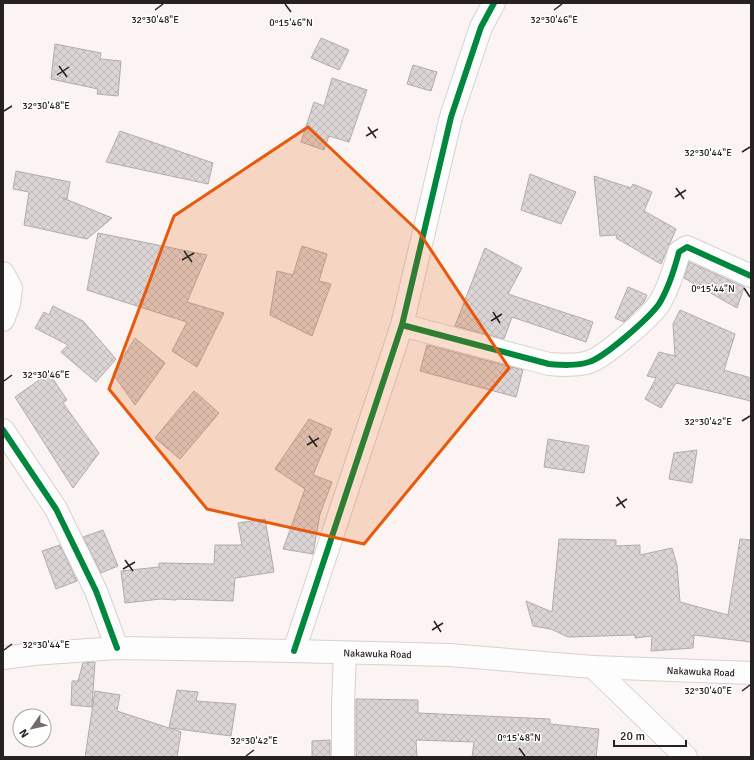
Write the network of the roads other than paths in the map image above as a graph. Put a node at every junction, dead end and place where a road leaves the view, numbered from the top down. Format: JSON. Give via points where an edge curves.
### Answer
{"nodes":[{"id":1,"x":494,"y":3,"type":"edge"},
{"id":2,"x":3,"y":273,"type":"edge"},
{"id":3,"x":751,"y":276,"type":"edge"},
{"id":4,"x":3,"y":320,"type":"edge"},
{"id":5,"x":402,"y":325,"type":"junction"},
{"id":6,"x":3,"y":430,"type":"edge"},
{"id":7,"x":117,"y":648,"type":"junction"},
{"id":8,"x":294,"y":651,"type":"junction"},
{"id":9,"x":346,"y":653,"type":"junction"},
{"id":10,"x":3,"y":658,"type":"edge"},
{"id":11,"x":593,"y":667,"type":"junction"},
{"id":12,"x":751,"y":673,"type":"edge"},
{"id":13,"x":343,"y":757,"type":"edge"},
{"id":14,"x":686,"y":757,"type":"edge"}],
"edges":[{"from":1,"to":5,"type":"street","via":[[481,27],[451,117]]},
{"from":2,"to":4,"type":"street","via":[[10,288],[9,304]]},
{"from":3,"to":5,"type":"street","via":[[687,247],[684,248],[679,252],[659,304],[636,328],[604,354],[582,363],[549,364]]},
{"from":5,"to":8,"type":"street"},
{"from":6,"to":7,"type":"street","via":[[56,509],[96,590]]},
{"from":7,"to":8,"type":"street","name":"Nakawuka Road"},
{"from":7,"to":10,"type":"street","name":"Nakawuka Road"},
{"from":8,"to":9,"type":"street","name":"Nakawuka Road"},
{"from":9,"to":11,"type":"street","name":"Nakawuka Road","via":[[449,655]]},
{"from":9,"to":13,"type":"street"},
{"from":11,"to":12,"type":"street","name":"Nakawuka Road"},
{"from":11,"to":14,"type":"street"}]}
